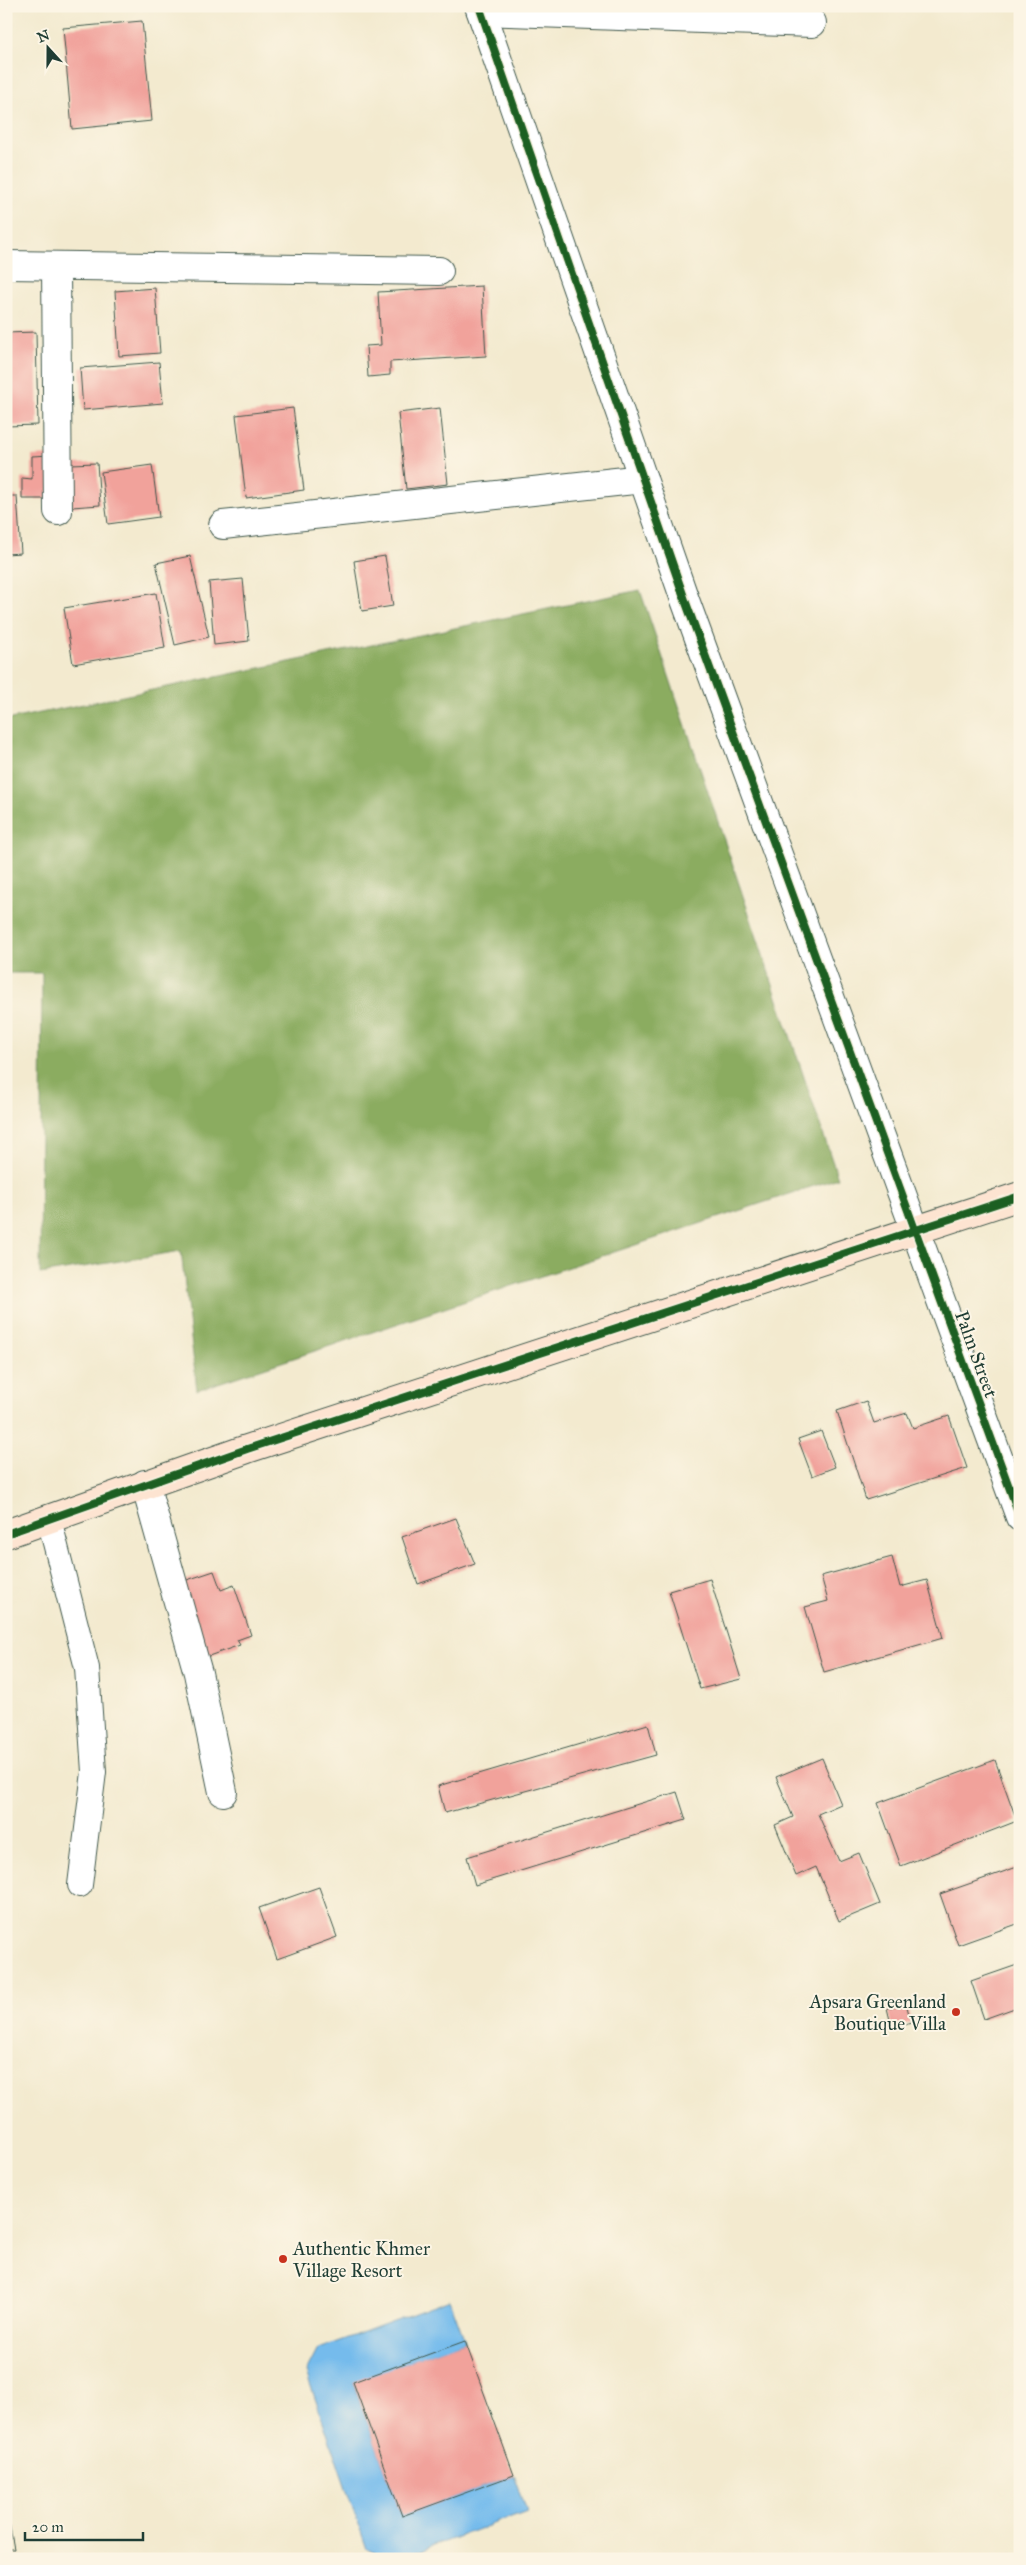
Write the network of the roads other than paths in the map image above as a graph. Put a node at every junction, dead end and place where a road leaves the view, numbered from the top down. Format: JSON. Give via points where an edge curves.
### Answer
{"nodes":[{"id":1,"x":480,"y":9,"type":"edge"},
{"id":2,"x":812,"y":23,"type":"dead end"},
{"id":3,"x":6,"y":265,"type":"edge"},
{"id":4,"x":56,"y":266,"type":"junction"},
{"id":5,"x":439,"y":271,"type":"dead end"},
{"id":6,"x":643,"y":479,"type":"junction"},
{"id":7,"x":58,"y":511,"type":"dead end"},
{"id":8,"x":222,"y":525,"type":"dead end"},
{"id":9,"x":1020,"y":1196,"type":"edge"},
{"id":10,"x":915,"y":1229,"type":"junction"},
{"id":11,"x":146,"y":1484,"type":"junction"},
{"id":12,"x":1020,"y":1517,"type":"edge"},
{"id":13,"x":49,"y":1519,"type":"junction"},
{"id":14,"x":6,"y":1534,"type":"edge"},
{"id":15,"x":223,"y":1792,"type":"dead end"},
{"id":16,"x":80,"y":1885,"type":"dead end"}],
"edges":[{"from":1,"to":2,"type":"street"},
{"from":1,"to":6,"type":"street","name":"Palm Street"},
{"from":3,"to":4,"type":"street"},
{"from":4,"to":5,"type":"street"},
{"from":4,"to":7,"type":"street"},
{"from":6,"to":8,"type":"street"},
{"from":6,"to":10,"type":"street","name":"Palm Street"},
{"from":9,"to":10,"type":"street"},
{"from":10,"to":11,"type":"street"},
{"from":10,"to":12,"type":"street","name":"Palm Street"},
{"from":11,"to":13,"type":"street"},
{"from":11,"to":15,"type":"street","via":[[198,1672]]},
{"from":13,"to":14,"type":"street"},
{"from":13,"to":16,"type":"lane","via":[[87,1668],[94,1772]]}]}
